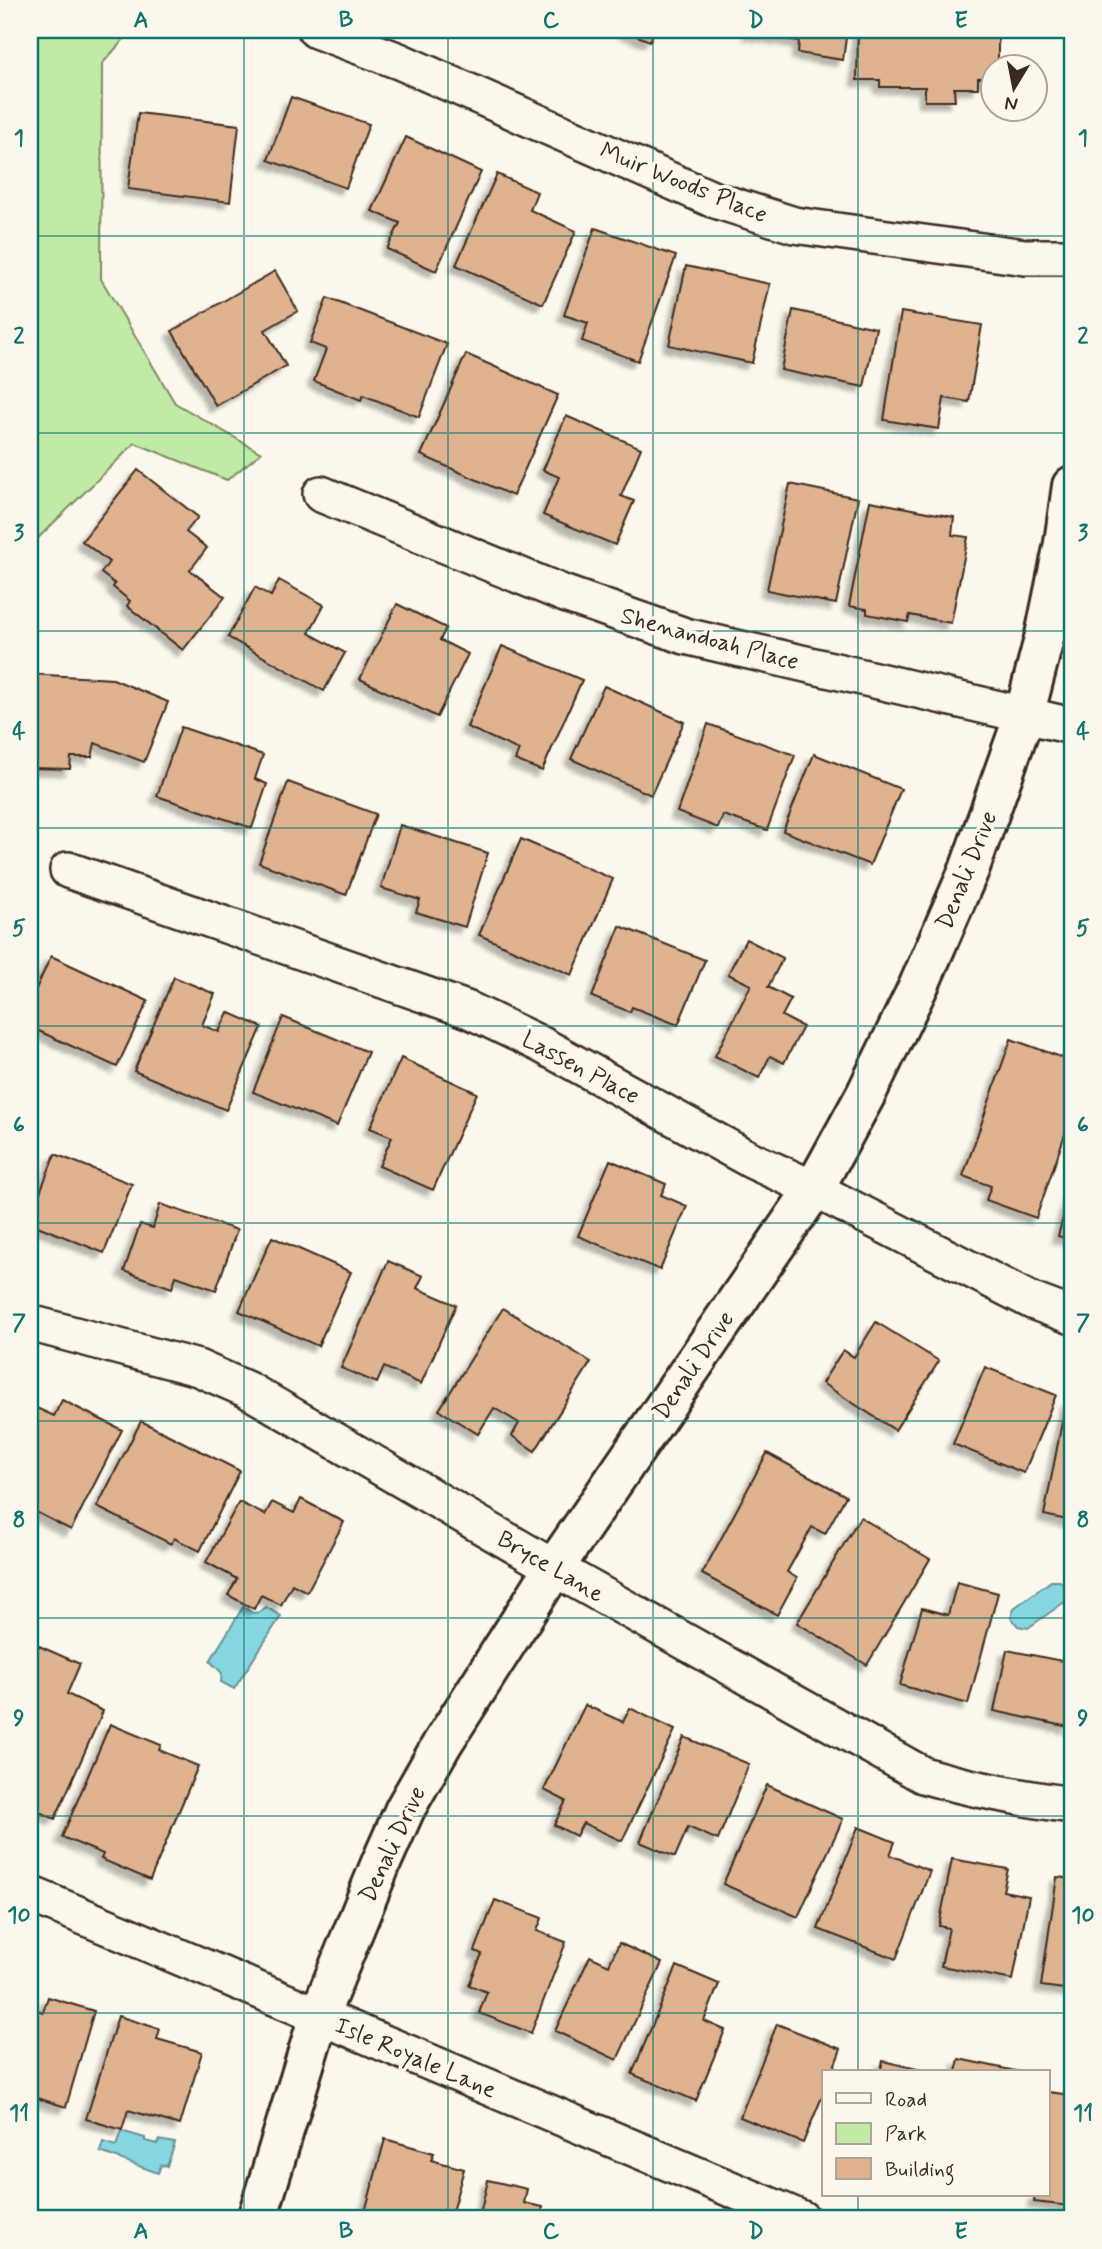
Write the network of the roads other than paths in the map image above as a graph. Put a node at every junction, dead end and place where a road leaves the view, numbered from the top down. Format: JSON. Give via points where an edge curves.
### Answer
{"nodes":[{"id":1,"x":316,"y":30,"type":"edge"},
{"id":2,"x":1072,"y":257,"type":"edge"},
{"id":3,"x":1072,"y":486,"type":"edge"},
{"id":4,"x":321,"y":494,"type":"dead end"},
{"id":5,"x":1024,"y":716,"type":"junction"},
{"id":6,"x":1072,"y":726,"type":"edge"},
{"id":7,"x":68,"y":870,"type":"dead end"},
{"id":8,"x":814,"y":1189,"type":"junction"},
{"id":9,"x":1072,"y":1316,"type":"edge"},
{"id":10,"x":30,"y":1323,"type":"edge"},
{"id":11,"x":554,"y":1568,"type":"junction"},
{"id":12,"x":1072,"y":1805,"type":"edge"},
{"id":13,"x":30,"y":1894,"type":"edge"},
{"id":14,"x":319,"y":2017,"type":"junction"},
{"id":15,"x":257,"y":2219,"type":"edge"},
{"id":16,"x":802,"y":2219,"type":"edge"}],
"edges":[{"from":1,"to":2,"type":"street","name":"Muir Woods Place","via":[[399,61],[712,199],[794,225],[1025,257]]},
{"from":3,"to":5,"type":"street","name":"Denali Drive","via":[[1049,619]]},
{"from":4,"to":5,"type":"street","name":"Shenandoah Place","via":[[565,594],[685,636]]},
{"from":5,"to":6,"type":"street","name":"Shenandoah Place"},
{"from":5,"to":8,"type":"street","name":"Denali Drive","via":[[969,870],[919,985]]},
{"from":7,"to":8,"type":"street","name":"Lassen Place","via":[[469,1010]]},
{"from":8,"to":9,"type":"street","name":"Lassen Place","via":[[1032,1301]]},
{"from":8,"to":11,"type":"street","name":"Denali Drive"},
{"from":10,"to":11,"type":"street","name":"Bryce Lane","via":[[198,1368],[248,1390]]},
{"from":11,"to":12,"type":"street","name":"Bryce Lane","via":[[923,1775],[1006,1796]]},
{"from":11,"to":14,"type":"street","name":"Denali Drive","via":[[405,1809]]},
{"from":13,"to":14,"type":"street","name":"Isle Royale Lane"},
{"from":14,"to":15,"type":"street","name":"Denali Drive"},
{"from":14,"to":16,"type":"street","name":"Isle Royale Lane"}]}
